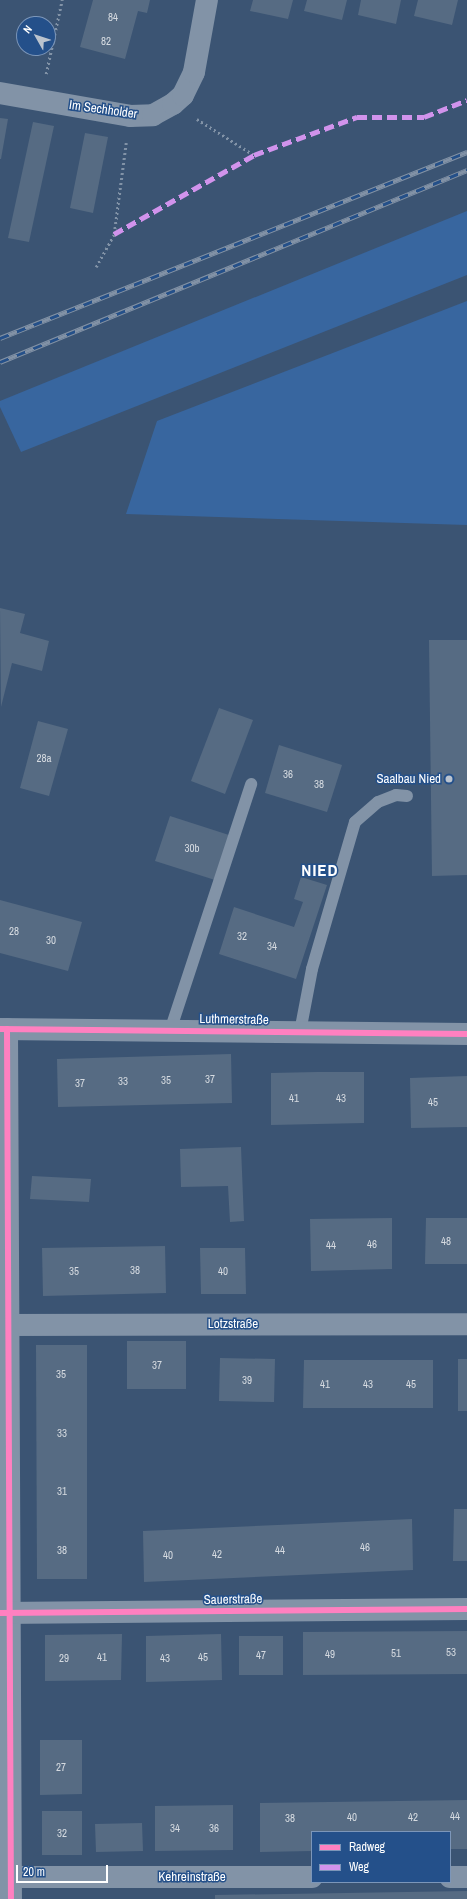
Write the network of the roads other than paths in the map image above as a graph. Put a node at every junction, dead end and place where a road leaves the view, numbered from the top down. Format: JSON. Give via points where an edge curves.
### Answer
{"nodes":[{"id":1,"x":207,"y":0,"type":"edge"},
{"id":2,"x":0,"y":93,"type":"edge"},
{"id":3,"x":251,"y":784,"type":"dead end"},
{"id":4,"x":408,"y":796,"type":"dead end"},
{"id":5,"x":4,"y":1029,"type":"edge"},
{"id":6,"x":170,"y":1031,"type":"junction"},
{"id":7,"x":300,"y":1032,"type":"junction"},
{"id":8,"x":467,"y":1034,"type":"edge"},
{"id":9,"x":467,"y":1324,"type":"edge"},
{"id":10,"x":3,"y":1325,"type":"edge"},
{"id":11,"x":467,"y":1609,"type":"edge"},
{"id":12,"x":4,"y":1614,"type":"edge"},
{"id":13,"x":5,"y":1877,"type":"edge"},
{"id":14,"x":311,"y":1877,"type":"edge"},
{"id":15,"x":451,"y":1877,"type":"edge"},
{"id":16,"x":467,"y":1877,"type":"edge"},
{"id":17,"x":11,"y":1899,"type":"edge"}],
"edges":[{"from":1,"to":2,"type":"street","name":"Im Sechholder","via":[[194,72],[183,95],[153,115],[130,116]]},
{"from":3,"to":6,"type":"lane"},
{"from":4,"to":7,"type":"lane","via":[[396,795],[378,802],[355,822],[312,969]]},
{"from":5,"to":6,"type":"street","name":"Luthmerstraße"},
{"from":5,"to":10,"type":"street"},
{"from":6,"to":7,"type":"street","name":"Luthmerstraße"},
{"from":7,"to":8,"type":"street","name":"Luthmerstraße"},
{"from":9,"to":10,"type":"street","name":"Lotzstraße"},
{"from":10,"to":12,"type":"street"},
{"from":11,"to":12,"type":"street","name":"Sauerstraße"},
{"from":12,"to":13,"type":"street"},
{"from":13,"to":14,"type":"street","name":"Kehreinstraße"},
{"from":13,"to":17,"type":"street"},
{"from":15,"to":16,"type":"street"}]}
